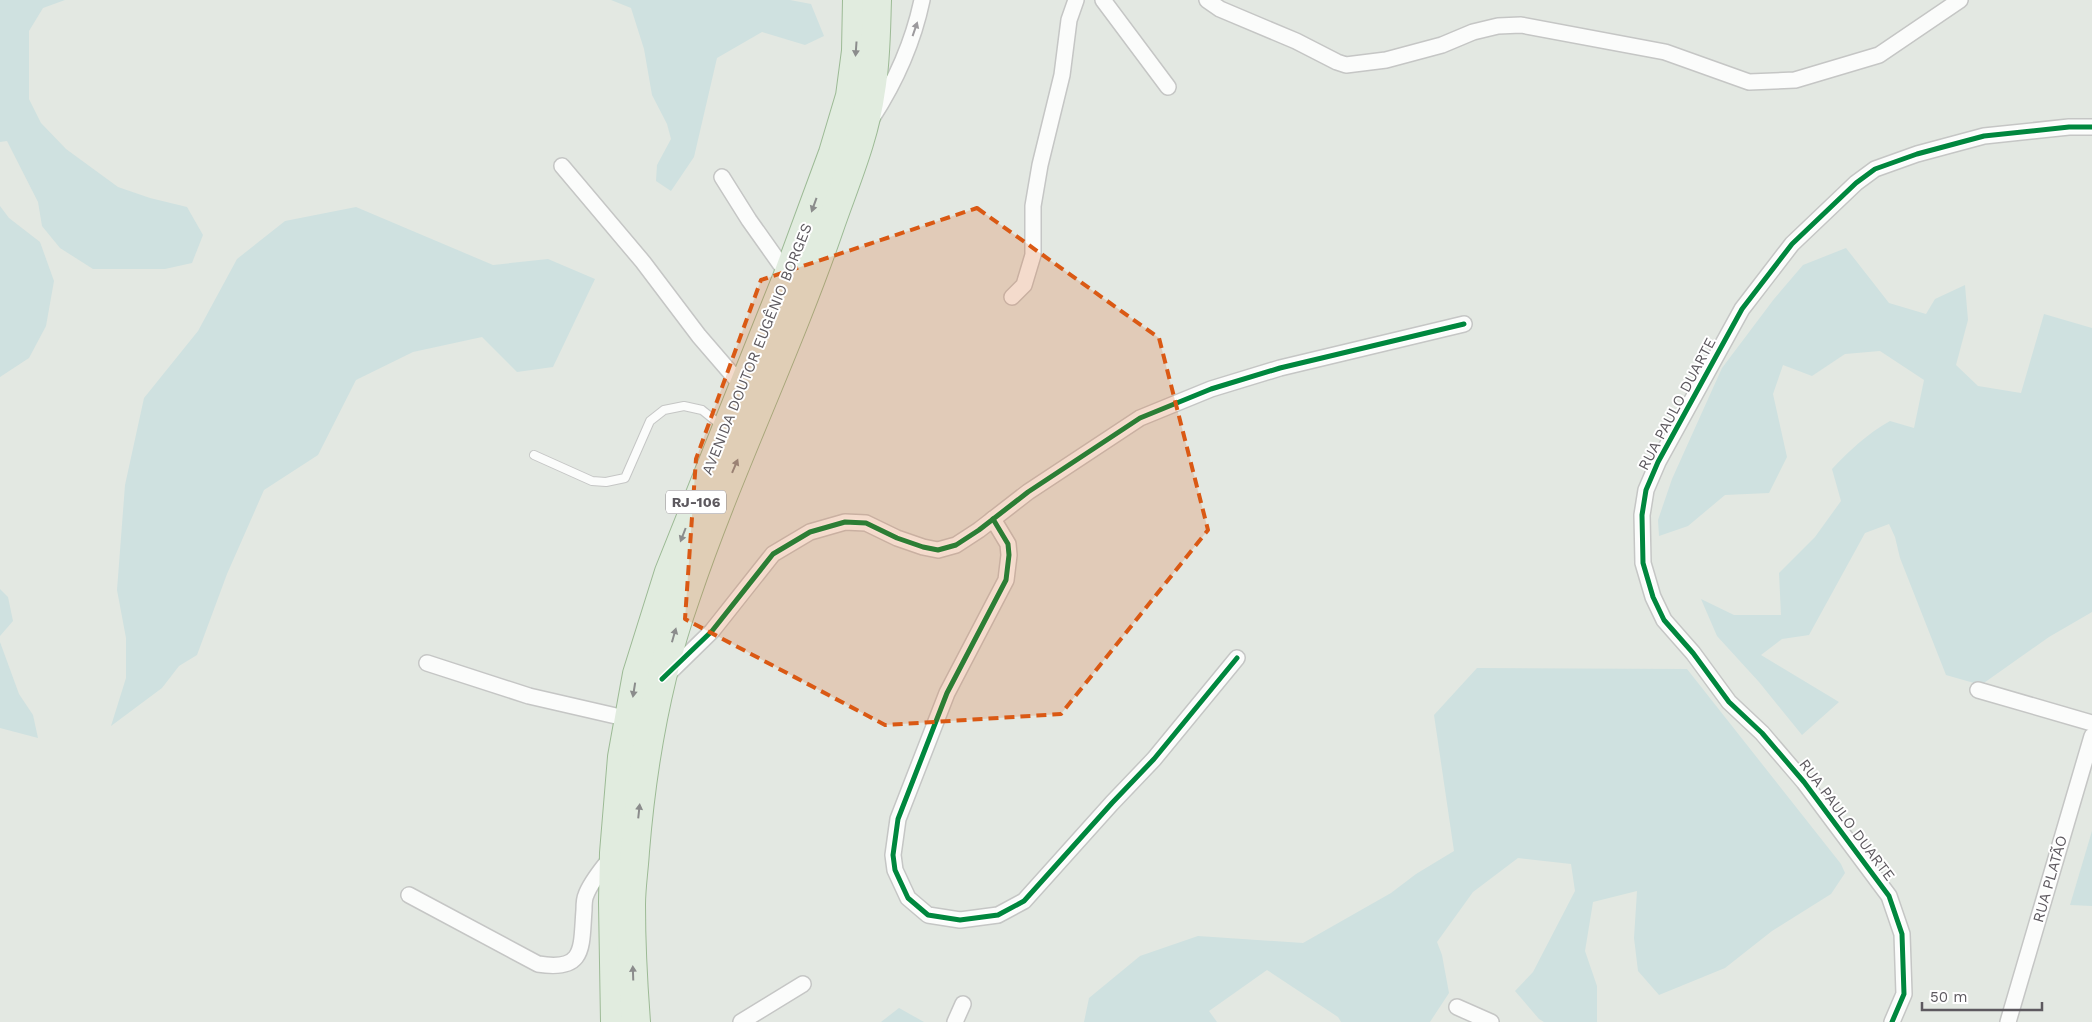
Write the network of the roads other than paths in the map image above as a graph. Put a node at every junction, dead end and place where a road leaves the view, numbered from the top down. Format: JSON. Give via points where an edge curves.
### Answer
{"nodes":[{"id":1,"x":857,"y":0,"type":"edge"},
{"id":2,"x":877,"y":0,"type":"edge"},
{"id":3,"x":922,"y":0,"type":"edge"},
{"id":4,"x":1076,"y":0,"type":"edge"},
{"id":5,"x":1103,"y":0,"type":"edge"},
{"id":6,"x":1208,"y":0,"type":"edge"},
{"id":7,"x":1960,"y":0,"type":"edge"},
{"id":8,"x":1168,"y":87,"type":"dead end"},
{"id":9,"x":2092,"y":127,"type":"edge"},
{"id":10,"x":862,"y":134,"type":"junction"},
{"id":11,"x":562,"y":166,"type":"dead end"},
{"id":12,"x":722,"y":177,"type":"dead end"},
{"id":13,"x":788,"y":275,"type":"junction"},
{"id":14,"x":1012,"y":297,"type":"dead end"},
{"id":15,"x":1464,"y":324,"type":"dead end"},
{"id":16,"x":743,"y":387,"type":"junction"},
{"id":17,"x":726,"y":429,"type":"junction"},
{"id":18,"x":534,"y":455,"type":"dead end"},
{"id":19,"x":993,"y":519,"type":"junction"},
{"id":20,"x":1237,"y":658,"type":"dead end"},
{"id":21,"x":427,"y":663,"type":"dead end"},
{"id":22,"x":662,"y":679,"type":"junction"},
{"id":23,"x":1978,"y":690,"type":"dead end"},
{"id":24,"x":629,"y":718,"type":"junction"},
{"id":25,"x":2092,"y":723,"type":"edge"},
{"id":26,"x":2092,"y":736,"type":"edge"},
{"id":27,"x":614,"y":853,"type":"junction"},
{"id":28,"x":409,"y":895,"type":"dead end"},
{"id":29,"x":803,"y":984,"type":"dead end"},
{"id":30,"x":964,"y":1004,"type":"dead end"},
{"id":31,"x":1457,"y":1007,"type":"dead end"},
{"id":32,"x":615,"y":1022,"type":"edge"},
{"id":33,"x":636,"y":1022,"type":"edge"},
{"id":34,"x":741,"y":1022,"type":"edge"},
{"id":35,"x":954,"y":1022,"type":"edge"},
{"id":36,"x":1491,"y":1022,"type":"edge"},
{"id":37,"x":1892,"y":1022,"type":"edge"},
{"id":38,"x":2008,"y":1022,"type":"edge"}],
"edges":[{"from":1,"to":13,"type":"highway","name":"AVENIDA DOUTOR EUGÊNIO BORGES","number":"RJ-106","one_way":true,"via":[[856,51],[850,96],[833,153]]},
{"from":2,"to":10,"type":"highway","name":"AVENIDA DOUTOR EUGÊNIO BORGES","number":"RJ-106","via":[[876,48]]},
{"from":10,"to":3,"type":"street","one_way":true,"via":[[901,69]]},
{"from":4,"to":14,"type":"street","via":[[1069,20],[1062,75],[1033,206],[1033,255],[1024,285]]},
{"from":5,"to":8,"type":"street"},
{"from":6,"to":7,"type":"street","via":[[1346,65],[1386,60],[1498,26],[1522,25],[1665,52],[1750,82],[1795,80],[1879,55]]},
{"from":9,"to":37,"type":"street","name":"RUA PAULO DUARTE","via":[[1984,136],[1875,169],[1856,183],[1792,244],[1742,310],[1658,462],[1646,490],[1642,515],[1643,563],[1664,620],[1729,702],[1762,733],[1804,782],[1889,896],[1902,934],[1904,994]]},
{"from":22,"to":10,"type":"highway","name":"AVENIDA DOUTOR EUGÊNIO BORGES","number":"RJ-106","one_way":true,"via":[[685,598],[713,519],[794,324]]},
{"from":11,"to":16,"type":"street"},
{"from":12,"to":13,"type":"street"},
{"from":13,"to":16,"type":"highway","name":"AVENIDA DOUTOR EUGÊNIO BORGES","number":"RJ-106"},
{"from":15,"to":19,"type":"street","via":[[1280,368],[1211,389],[1149,414],[1028,492]]},
{"from":16,"to":17,"type":"highway","name":"AVENIDA DOUTOR EUGÊNIO BORGES","number":"RJ-106"},
{"from":17,"to":18,"type":"lane","via":[[702,410],[684,406],[664,410],[650,420],[625,478],[606,482],[592,481]]},
{"from":17,"to":24,"type":"highway","name":"AVENIDA DOUTOR EUGÊNIO BORGES","number":"RJ-106","one_way":true,"via":[[669,572],[637,674]]},
{"from":19,"to":20,"type":"street","via":[[1008,544],[1006,580],[947,693],[898,819],[893,855],[895,870],[908,898],[928,916],[960,920],[998,915],[1024,901],[1154,759]]},
{"from":19,"to":22,"type":"street","via":[[956,545],[938,550],[923,548],[866,523],[844,522],[810,532],[773,554],[712,631]]},
{"from":21,"to":24,"type":"street","via":[[529,696]]},
{"from":33,"to":22,"type":"highway","name":"AVENIDA DOUTOR EUGÊNIO BORGES","number":"RJ-106","one_way":true,"via":[[631,903],[644,758]]},
{"from":23,"to":25,"type":"street"},
{"from":24,"to":27,"type":"highway","name":"AVENIDA DOUTOR EUGÊNIO BORGES","number":"RJ-106","via":[[622,757]]},
{"from":26,"to":38,"type":"street","name":"RUA PLATÃO"},
{"from":27,"to":28,"type":"street","via":[[585,896],[578,957],[559,966],[538,964]]},
{"from":27,"to":32,"type":"highway","name":"AVENIDA DOUTOR EUGÊNIO BORGES","number":"RJ-106"},
{"from":29,"to":34,"type":"street"},
{"from":30,"to":35,"type":"street"},
{"from":31,"to":36,"type":"street"}]}
